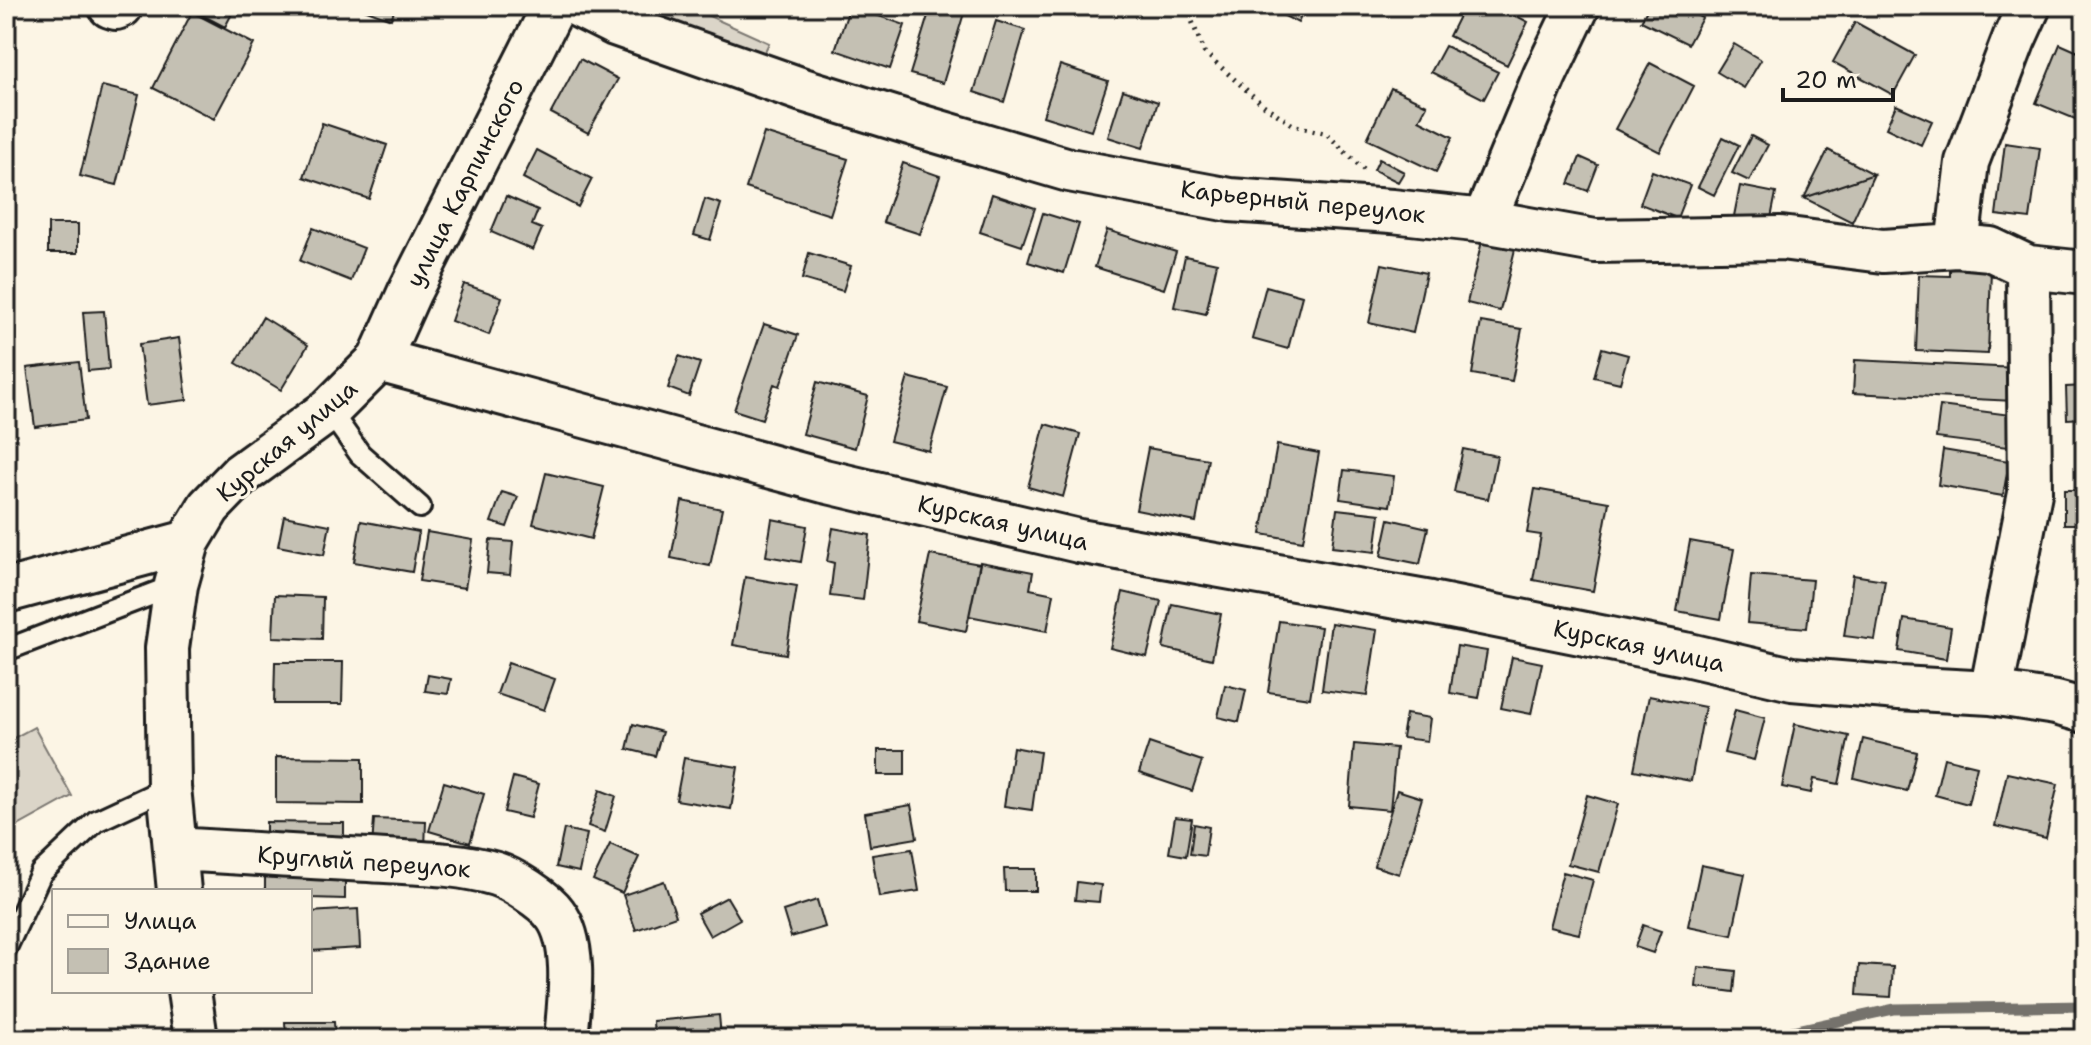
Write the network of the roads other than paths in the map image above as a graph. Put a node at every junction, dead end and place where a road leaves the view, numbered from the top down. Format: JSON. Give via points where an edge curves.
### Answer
{"nodes":[{"id":1,"x":554,"y":6,"type":"edge"},
{"id":2,"x":579,"y":6,"type":"edge"},
{"id":3,"x":1578,"y":6,"type":"edge"},
{"id":4,"x":2029,"y":6,"type":"edge"},
{"id":5,"x":1484,"y":221,"type":"junction"},
{"id":6,"x":1957,"y":246,"type":"junction"},
{"id":7,"x":2028,"y":267,"type":"junction"},
{"id":8,"x":2085,"y":273,"type":"edge"},
{"id":9,"x":379,"y":360,"type":"junction"},
{"id":10,"x":329,"y":410,"type":"junction"},
{"id":11,"x":420,"y":507,"type":"dead end"},
{"id":12,"x":188,"y":542,"type":"junction"},
{"id":13,"x":176,"y":585,"type":"junction"},
{"id":14,"x":6,"y":591,"type":"edge"},
{"id":15,"x":6,"y":650,"type":"edge"},
{"id":16,"x":1991,"y":693,"type":"junction"},
{"id":17,"x":2085,"y":711,"type":"edge"},
{"id":18,"x":169,"y":787,"type":"junction"},
{"id":19,"x":175,"y":849,"type":"junction"},
{"id":20,"x":179,"y":889,"type":"edge"},
{"id":21,"x":6,"y":948,"type":"edge"},
{"id":22,"x":189,"y":993,"type":"edge"},
{"id":23,"x":196,"y":1039,"type":"edge"},
{"id":24,"x":566,"y":1039,"type":"edge"}],
"edges":[{"from":1,"to":9,"type":"street","name":"улица Карпинского"},
{"from":2,"to":5,"type":"street","name":"Карьерный переулок","via":[[615,24],[803,90],[1069,170],[1230,200]]},
{"from":3,"to":5,"type":"street"},
{"from":4,"to":6,"type":"street","via":[[1967,162]]},
{"from":5,"to":6,"type":"street","name":"Карьерный переулок","via":[[1595,241],[1781,238],[1883,251]]},
{"from":6,"to":7,"type":"street","name":"Карьерный переулок","via":[[1990,249]]},
{"from":7,"to":8,"type":"street","name":"Карьерный переулок"},
{"from":7,"to":16,"type":"street","via":[[2030,493]]},
{"from":9,"to":10,"type":"street","name":"Курская улица"},
{"from":9,"to":16,"type":"street","name":"Курская улица","via":[[824,481],[1079,541],[1431,603],[1792,679]]},
{"from":10,"to":11,"type":"lane","via":[[360,454]]},
{"from":10,"to":12,"type":"street","name":"Курская улица","via":[[240,475],[209,507]]},
{"from":12,"to":13,"type":"street","name":"Курская улица"},
{"from":12,"to":14,"type":"street"},
{"from":13,"to":15,"type":"lane"},
{"from":13,"to":18,"type":"street","name":"Курская улица","via":[[167,648]]},
{"from":16,"to":17,"type":"street","name":"Курская улица"},
{"from":18,"to":19,"type":"street","name":"Курская улица"},
{"from":18,"to":21,"type":"lane","via":[[96,821],[41,873]]},
{"from":19,"to":20,"type":"street","name":"Курская улица"},
{"from":19,"to":24,"type":"street","name":"Круглый переулок","via":[[447,865],[498,874],[555,914],[565,934]]},
{"from":22,"to":23,"type":"street"}]}
